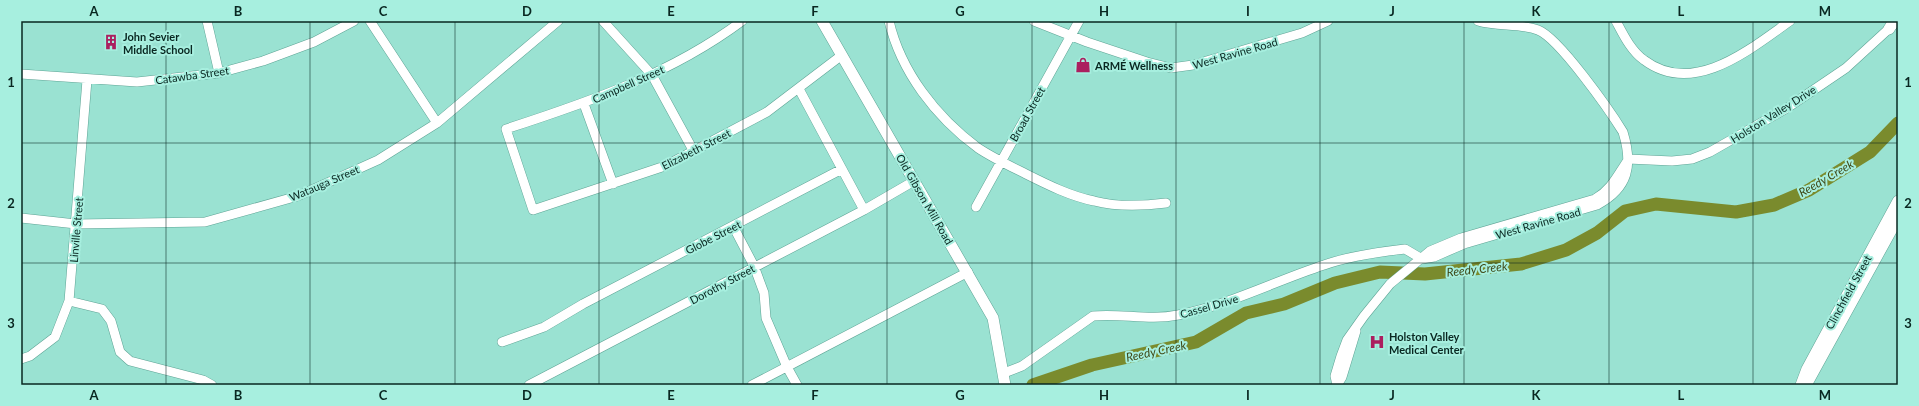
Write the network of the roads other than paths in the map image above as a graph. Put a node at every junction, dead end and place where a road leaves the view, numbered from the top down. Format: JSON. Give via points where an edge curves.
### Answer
{"nodes":[{"id":1,"x":207,"y":21,"type":"edge"},
{"id":2,"x":354,"y":21,"type":"edge"},
{"id":3,"x":370,"y":21,"type":"edge"},
{"id":4,"x":558,"y":21,"type":"edge"},
{"id":5,"x":603,"y":21,"type":"edge"},
{"id":6,"x":742,"y":21,"type":"edge"},
{"id":7,"x":822,"y":21,"type":"edge"},
{"id":8,"x":889,"y":21,"type":"edge"},
{"id":9,"x":1034,"y":21,"type":"edge"},
{"id":10,"x":1079,"y":21,"type":"edge"},
{"id":11,"x":1328,"y":21,"type":"edge"},
{"id":12,"x":1478,"y":21,"type":"edge"},
{"id":13,"x":1616,"y":21,"type":"edge"},
{"id":14,"x":1790,"y":21,"type":"edge"},
{"id":15,"x":1894,"y":24,"type":"edge"},
{"id":16,"x":1070,"y":36,"type":"junction"},
{"id":17,"x":842,"y":55,"type":"junction"},
{"id":18,"x":219,"y":73,"type":"junction"},
{"id":19,"x":21,"y":74,"type":"edge"},
{"id":20,"x":652,"y":76,"type":"junction"},
{"id":21,"x":87,"y":80,"type":"junction"},
{"id":22,"x":799,"y":89,"type":"junction"},
{"id":23,"x":584,"y":104,"type":"junction"},
{"id":24,"x":437,"y":123,"type":"junction"},
{"id":25,"x":693,"y":150,"type":"junction"},
{"id":26,"x":1628,"y":159,"type":"junction"},
{"id":27,"x":1002,"y":162,"type":"junction"},
{"id":28,"x":842,"y":168,"type":"junction"},
{"id":29,"x":914,"y":181,"type":"junction"},
{"id":30,"x":613,"y":184,"type":"junction"},
{"id":31,"x":1898,"y":201,"type":"edge"},
{"id":32,"x":1166,"y":204,"type":"dead end"},
{"id":33,"x":976,"y":207,"type":"dead end"},
{"id":34,"x":533,"y":210,"type":"joint"},
{"id":35,"x":864,"y":210,"type":"junction"},
{"id":36,"x":21,"y":218,"type":"edge"},
{"id":37,"x":1897,"y":222,"type":"edge"},
{"id":38,"x":76,"y":224,"type":"junction"},
{"id":39,"x":733,"y":226,"type":"junction"},
{"id":40,"x":1419,"y":261,"type":"junction"},
{"id":41,"x":754,"y":266,"type":"junction"},
{"id":42,"x":968,"y":272,"type":"junction"},
{"id":43,"x":69,"y":301,"type":"junction"},
{"id":44,"x":502,"y":342,"type":"dead end"},
{"id":45,"x":21,"y":359,"type":"edge"},
{"id":46,"x":787,"y":368,"type":"junction"},
{"id":47,"x":1005,"y":381,"type":"edge"},
{"id":48,"x":212,"y":385,"type":"edge"},
{"id":49,"x":528,"y":385,"type":"edge"},
{"id":50,"x":752,"y":385,"type":"edge"},
{"id":51,"x":796,"y":385,"type":"edge"},
{"id":52,"x":1337,"y":385,"type":"edge"},
{"id":53,"x":1801,"y":385,"type":"edge"},
{"id":54,"x":1806,"y":385,"type":"edge"}],
"edges":[{"from":1,"to":18,"type":"street"},
{"from":2,"to":18,"type":"street","name":"Catawba Street","via":[[314,42],[263,61]]},
{"from":3,"to":24,"type":"street"},
{"from":4,"to":24,"type":"street","name":"Watauga Street"},
{"from":5,"to":20,"type":"street"},
{"from":6,"to":20,"type":"street","name":"Campbell Street","via":[[715,41]]},
{"from":7,"to":17,"type":"main road","name":"Old Gibson Mill Road"},
{"from":8,"to":27,"type":"street","via":[[897,45],[923,94],[948,123],[979,148]]},
{"from":9,"to":16,"type":"street","name":"West Ravine Road"},
{"from":10,"to":16,"type":"street","name":"Broad Street"},
{"from":11,"to":16,"type":"street","name":"West Ravine Road","via":[[1302,33],[1182,68],[1147,62]]},
{"from":12,"to":26,"type":"street","name":"West Ravine Road","via":[[1526,26],[1549,35],[1617,122],[1627,145]]},
{"from":13,"to":14,"type":"street","via":[[1629,44],[1643,60],[1663,72],[1686,75],[1713,70]]},
{"from":15,"to":26,"type":"street","name":"Holston Valley Drive","via":[[1839,72],[1787,108],[1710,152],[1692,159],[1672,161]]},
{"from":16,"to":27,"type":"street","name":"Broad Street"},
{"from":17,"to":22,"type":"street","name":"Elizabeth Street"},
{"from":17,"to":29,"type":"main road","name":"Old Gibson Mill Road"},
{"from":18,"to":21,"type":"street","name":"Catawba Street","via":[[137,82]]},
{"from":19,"to":21,"type":"street","name":"Catawba Street"},
{"from":20,"to":23,"type":"street","name":"Campbell Street"},
{"from":20,"to":25,"type":"street"},
{"from":21,"to":38,"type":"street","name":"Linville Street"},
{"from":22,"to":25,"type":"street","name":"Elizabeth Street","via":[[768,112]]},
{"from":22,"to":28,"type":"street"},
{"from":23,"to":30,"type":"street"},
{"from":23,"to":34,"type":"street","name":"Campbell Street","via":[[506,129]]},
{"from":24,"to":38,"type":"street","name":"Watauga Street","via":[[378,160],[298,196],[205,222]]},
{"from":25,"to":30,"type":"street","name":"Elizabeth Street","via":[[665,166]]},
{"from":26,"to":40,"type":"street","name":"West Ravine Road","via":[[1628,171],[1622,185],[1598,205],[1464,244]]},
{"from":27,"to":32,"type":"street","via":[[1070,195],[1095,202],[1122,205]]},
{"from":27,"to":33,"type":"street","name":"Broad Street"},
{"from":28,"to":35,"type":"street"},
{"from":28,"to":39,"type":"street","name":"Globe Street"},
{"from":29,"to":35,"type":"street","name":"Dorothy Street"},
{"from":29,"to":42,"type":"main road","name":"Old Gibson Mill Road"},
{"from":30,"to":34,"type":"street","name":"Elizabeth Street"},
{"from":31,"to":53,"type":"main road","name":"Clinchfield Street","via":[[1807,369]]},
{"from":35,"to":41,"type":"street","name":"Dorothy Street"},
{"from":36,"to":38,"type":"street","name":"Watauga Street"},
{"from":37,"to":54,"type":"main road","name":"Clinchfield Street"},
{"from":38,"to":43,"type":"street","name":"Linville Street"},
{"from":39,"to":41,"type":"street"},
{"from":39,"to":44,"type":"street","name":"Globe Street","via":[[544,327]]},
{"from":40,"to":47,"type":"street","name":"Cassel Drive","via":[[1405,249],[1337,261],[1246,295],[1177,316],[1093,316]]},
{"from":40,"to":52,"type":"street","name":"West Ravine Road","via":[[1390,284],[1356,329],[1342,377]]},
{"from":41,"to":46,"type":"street","via":[[764,293],[766,318]]},
{"from":41,"to":49,"type":"street","name":"Dorothy Street"},
{"from":42,"to":46,"type":"street"},
{"from":42,"to":47,"type":"main road","name":"Old Gibson Mill Road","via":[[993,318]]},
{"from":43,"to":45,"type":"street","name":"Linville Street","via":[[55,337],[30,356]]},
{"from":43,"to":48,"type":"street","via":[[102,309],[111,321],[120,352],[130,361],[203,380]]},
{"from":46,"to":50,"type":"street"},
{"from":46,"to":51,"type":"street"}]}
